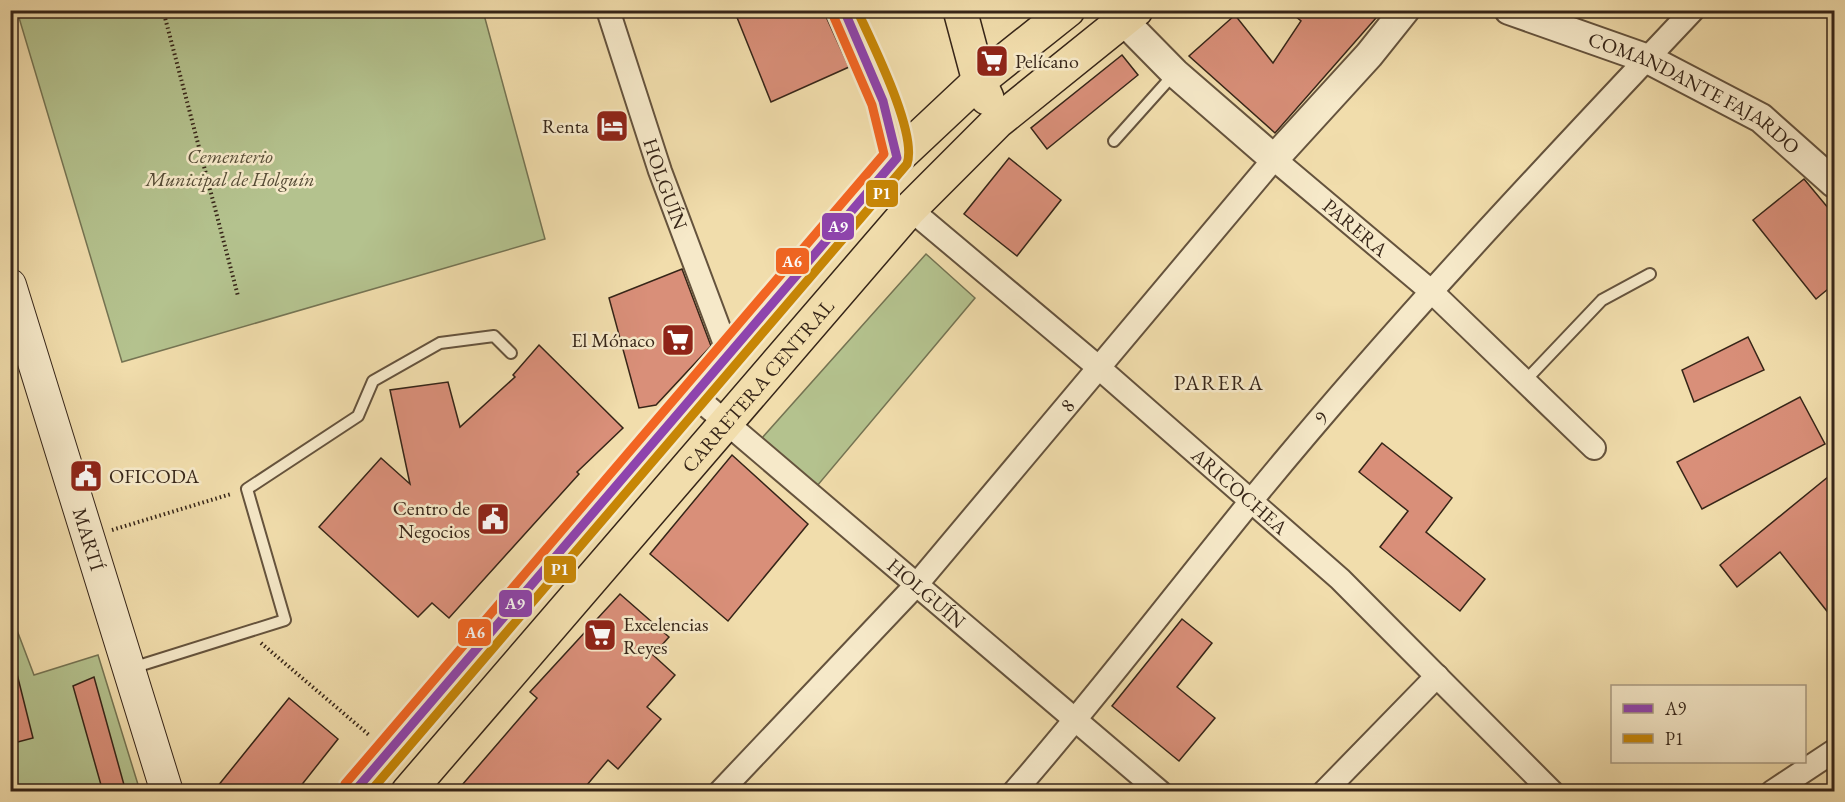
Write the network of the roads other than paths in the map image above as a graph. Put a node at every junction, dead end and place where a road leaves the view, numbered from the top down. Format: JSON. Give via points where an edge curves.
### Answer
{"nodes":[{"id":1,"x":608,"y":10,"type":"edge"},
{"id":2,"x":844,"y":10,"type":"edge"},
{"id":3,"x":960,"y":10,"type":"edge"},
{"id":4,"x":1068,"y":10,"type":"edge"},
{"id":5,"x":1405,"y":10,"type":"edge"},
{"id":6,"x":1509,"y":10,"type":"edge"},
{"id":7,"x":1693,"y":10,"type":"edge"},
{"id":8,"x":1124,"y":14,"type":"edge"},
{"id":9,"x":1648,"y":59,"type":"junction"},
{"id":10,"x":1175,"y":73,"type":"junction"},
{"id":11,"x":979,"y":81,"type":"junction"},
{"id":12,"x":997,"y":122,"type":"junction"},
{"id":13,"x":1114,"y":141,"type":"dead end"},
{"id":14,"x":897,"y":158,"type":"junction"},
{"id":15,"x":1274,"y":159,"type":"junction"},
{"id":16,"x":1834,"y":183,"type":"edge"},
{"id":17,"x":910,"y":209,"type":"junction"},
{"id":18,"x":1650,"y":274,"type":"dead end"},
{"id":19,"x":10,"y":285,"type":"edge"},
{"id":20,"x":1432,"y":292,"type":"junction"},
{"id":21,"x":15,"y":319,"type":"edge"},
{"id":22,"x":511,"y":353,"type":"dead end"},
{"id":23,"x":729,"y":356,"type":"junction"},
{"id":24,"x":1098,"y":367,"type":"junction"},
{"id":25,"x":1525,"y":381,"type":"junction"},
{"id":26,"x":694,"y":396,"type":"junction"},
{"id":27,"x":727,"y":422,"type":"junction"},
{"id":28,"x":1594,"y":448,"type":"dead end"},
{"id":29,"x":1252,"y":500,"type":"junction"},
{"id":30,"x":917,"y":584,"type":"junction"},
{"id":31,"x":130,"y":669,"type":"junction"},
{"id":32,"x":1437,"y":676,"type":"junction"},
{"id":33,"x":1078,"y":719,"type":"junction"},
{"id":34,"x":1834,"y":751,"type":"edge"},
{"id":35,"x":1786,"y":788,"type":"edge"},
{"id":36,"x":167,"y":792,"type":"edge"},
{"id":37,"x":354,"y":792,"type":"edge"},
{"id":38,"x":408,"y":792,"type":"edge"},
{"id":39,"x":720,"y":792,"type":"edge"},
{"id":40,"x":1014,"y":792,"type":"edge"},
{"id":41,"x":1160,"y":792,"type":"edge"},
{"id":42,"x":1324,"y":792,"type":"edge"},
{"id":43,"x":1552,"y":792,"type":"edge"}],
"edges":[{"from":1,"to":23,"type":"street","name":"HOLGUÍN","via":[[660,171]]},
{"from":2,"to":14,"type":"main road","via":[[886,105]]},
{"from":3,"to":11,"type":"main road"},
{"from":4,"to":11,"type":"main road"},
{"from":5,"to":15,"type":"street","name":"8"},
{"from":6,"to":9,"type":"street","name":"COMANDANTE FAJARDO"},
{"from":7,"to":9,"type":"street","name":"9"},
{"from":8,"to":10,"type":"street","name":"PARERA"},
{"from":8,"to":12,"type":"main road","name":"CARRETERA CENTRAL"},
{"from":9,"to":16,"type":"street","name":"COMANDANTE FAJARDO","via":[[1761,118]]},
{"from":9,"to":20,"type":"street","name":"9"},
{"from":10,"to":13,"type":"lane"},
{"from":10,"to":15,"type":"street","name":"PARERA"},
{"from":11,"to":12,"type":"main road"},
{"from":11,"to":14,"type":"main road"},
{"from":12,"to":17,"type":"main road","name":"CARRETERA CENTRAL"},
{"from":14,"to":23,"type":"main road"},
{"from":15,"to":20,"type":"street","name":"PARERA"},
{"from":15,"to":24,"type":"street","name":"8"},
{"from":17,"to":24,"type":"street","name":"ARICOCHEA"},
{"from":17,"to":27,"type":"main road","name":"CARRETERA CENTRAL"},
{"from":18,"to":25,"type":"lane","via":[[1602,300]]},
{"from":19,"to":21,"type":"main road","name":"MARTÍ"},
{"from":20,"to":25,"type":"street","name":"PARERA"},
{"from":20,"to":29,"type":"street","name":"9"},
{"from":21,"to":31,"type":"main road","name":"MARTÍ"},
{"from":22,"to":31,"type":"lane","via":[[494,336],[440,343],[373,381],[358,416],[247,489],[285,620]]},
{"from":23,"to":26,"type":"main road"},
{"from":24,"to":29,"type":"street","name":"ARICOCHEA"},
{"from":24,"to":30,"type":"street","name":"8"},
{"from":25,"to":28,"type":"street","name":"PARERA"},
{"from":26,"to":27,"type":"street","name":"HOLGUÍN"},
{"from":26,"to":37,"type":"main road"},
{"from":27,"to":30,"type":"street","name":"HOLGUÍN"},
{"from":27,"to":38,"type":"main road","name":"CARRETERA CENTRAL"},
{"from":29,"to":32,"type":"street","name":"ARICOCHEA","via":[[1340,579]]},
{"from":29,"to":33,"type":"street","name":"9"},
{"from":30,"to":33,"type":"street","name":"HOLGUÍN"},
{"from":30,"to":39,"type":"street","name":"8"},
{"from":31,"to":36,"type":"main road","name":"MARTÍ"},
{"from":32,"to":42,"type":"street"},
{"from":32,"to":43,"type":"street","name":"ARICOCHEA"},
{"from":33,"to":40,"type":"street","name":"9"},
{"from":33,"to":41,"type":"street","name":"HOLGUÍN"},
{"from":34,"to":35,"type":"street"}]}
